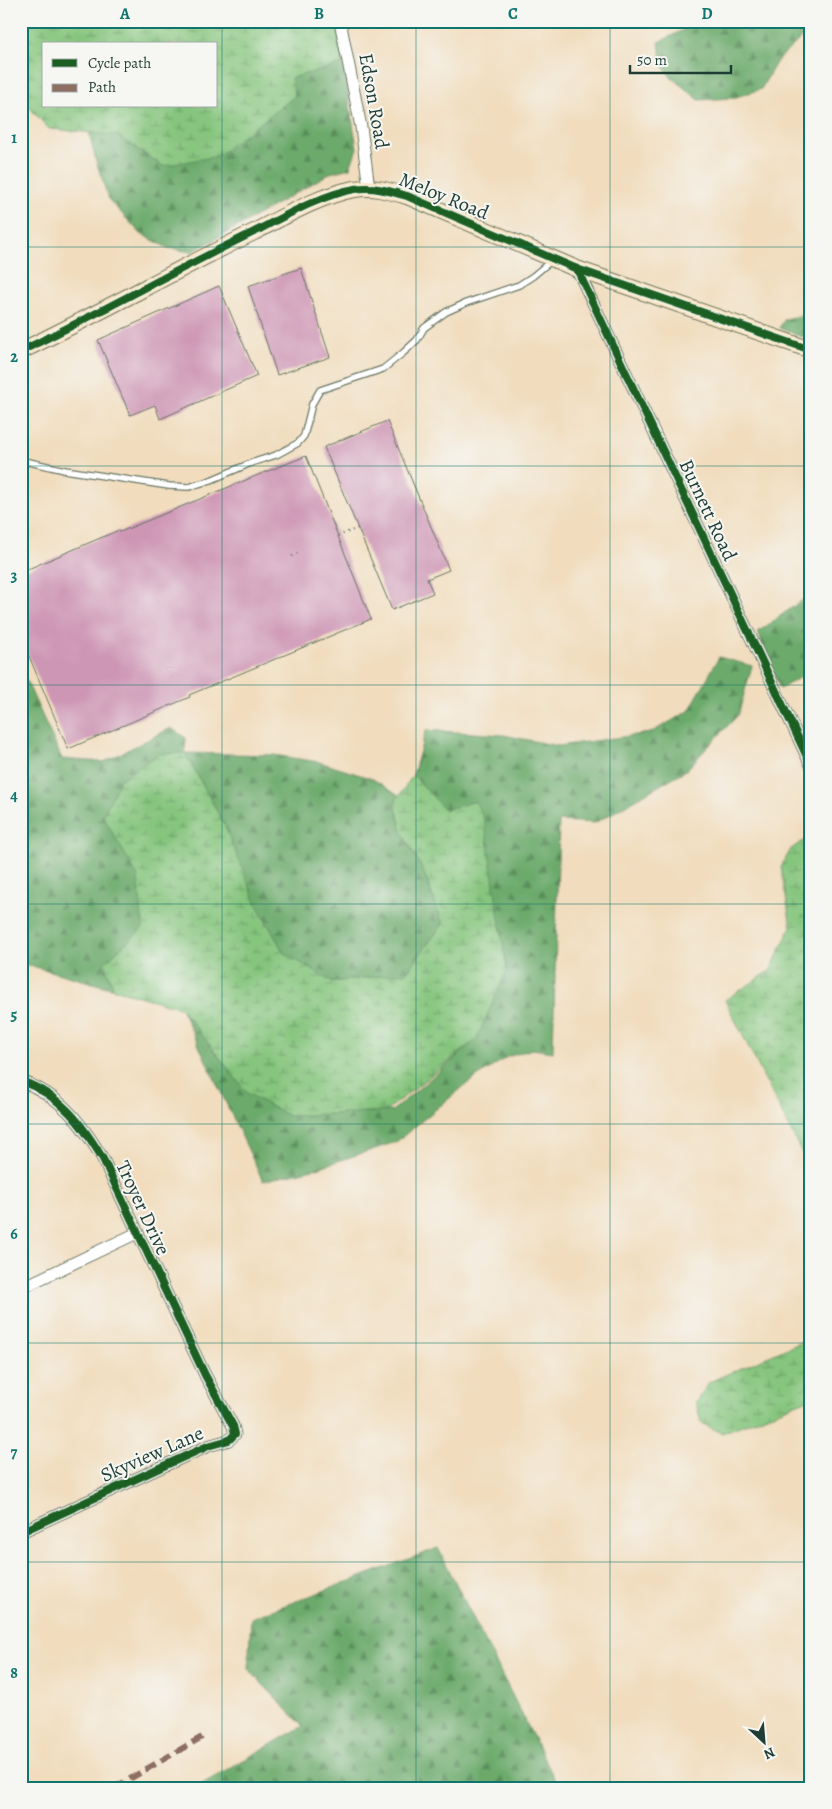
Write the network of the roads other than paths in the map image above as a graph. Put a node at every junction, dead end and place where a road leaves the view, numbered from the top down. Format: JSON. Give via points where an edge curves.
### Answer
{"nodes":[{"id":1,"x":340,"y":21,"type":"edge"},
{"id":2,"x":369,"y":188,"type":"junction"},
{"id":3,"x":554,"y":259,"type":"junction"},
{"id":4,"x":577,"y":269,"type":"junction"},
{"id":5,"x":811,"y":350,"type":"edge"},
{"id":6,"x":21,"y":351,"type":"edge"},
{"id":7,"x":21,"y":463,"type":"edge"},
{"id":8,"x":811,"y":765,"type":"edge"},
{"id":9,"x":21,"y":1081,"type":"edge"},
{"id":10,"x":137,"y":1233,"type":"junction"},
{"id":11,"x":21,"y":1288,"type":"edge"},
{"id":12,"x":205,"y":1375,"type":"joint"},
{"id":13,"x":21,"y":1532,"type":"edge"}],
"edges":[{"from":1,"to":2,"type":"street","name":"Edson Road","via":[[361,127]]},
{"from":2,"to":3,"type":"street","name":"Meloy Road","via":[[407,196]]},
{"from":2,"to":6,"type":"street","name":"Meloy Road","via":[[345,191],[279,220]]},
{"from":3,"to":4,"type":"street","name":"Meloy Road"},
{"from":3,"to":7,"type":"lane","via":[[519,285],[446,312],[424,328],[410,347],[382,369],[320,390],[312,404],[304,436],[298,443],[211,480],[189,486],[169,486]]},
{"from":4,"to":5,"type":"street","name":"Meloy Road"},
{"from":4,"to":8,"type":"street","name":"Burnett Road"},
{"from":9,"to":10,"type":"street","name":"Troyer Drive","via":[[50,1095],[76,1117],[103,1159]]},
{"from":10,"to":11,"type":"street"},
{"from":10,"to":12,"type":"street","name":"Troyer Drive"},
{"from":12,"to":13,"type":"street","name":"Skyview Lane","via":[[233,1426],[235,1434],[229,1440],[176,1460]]}]}
